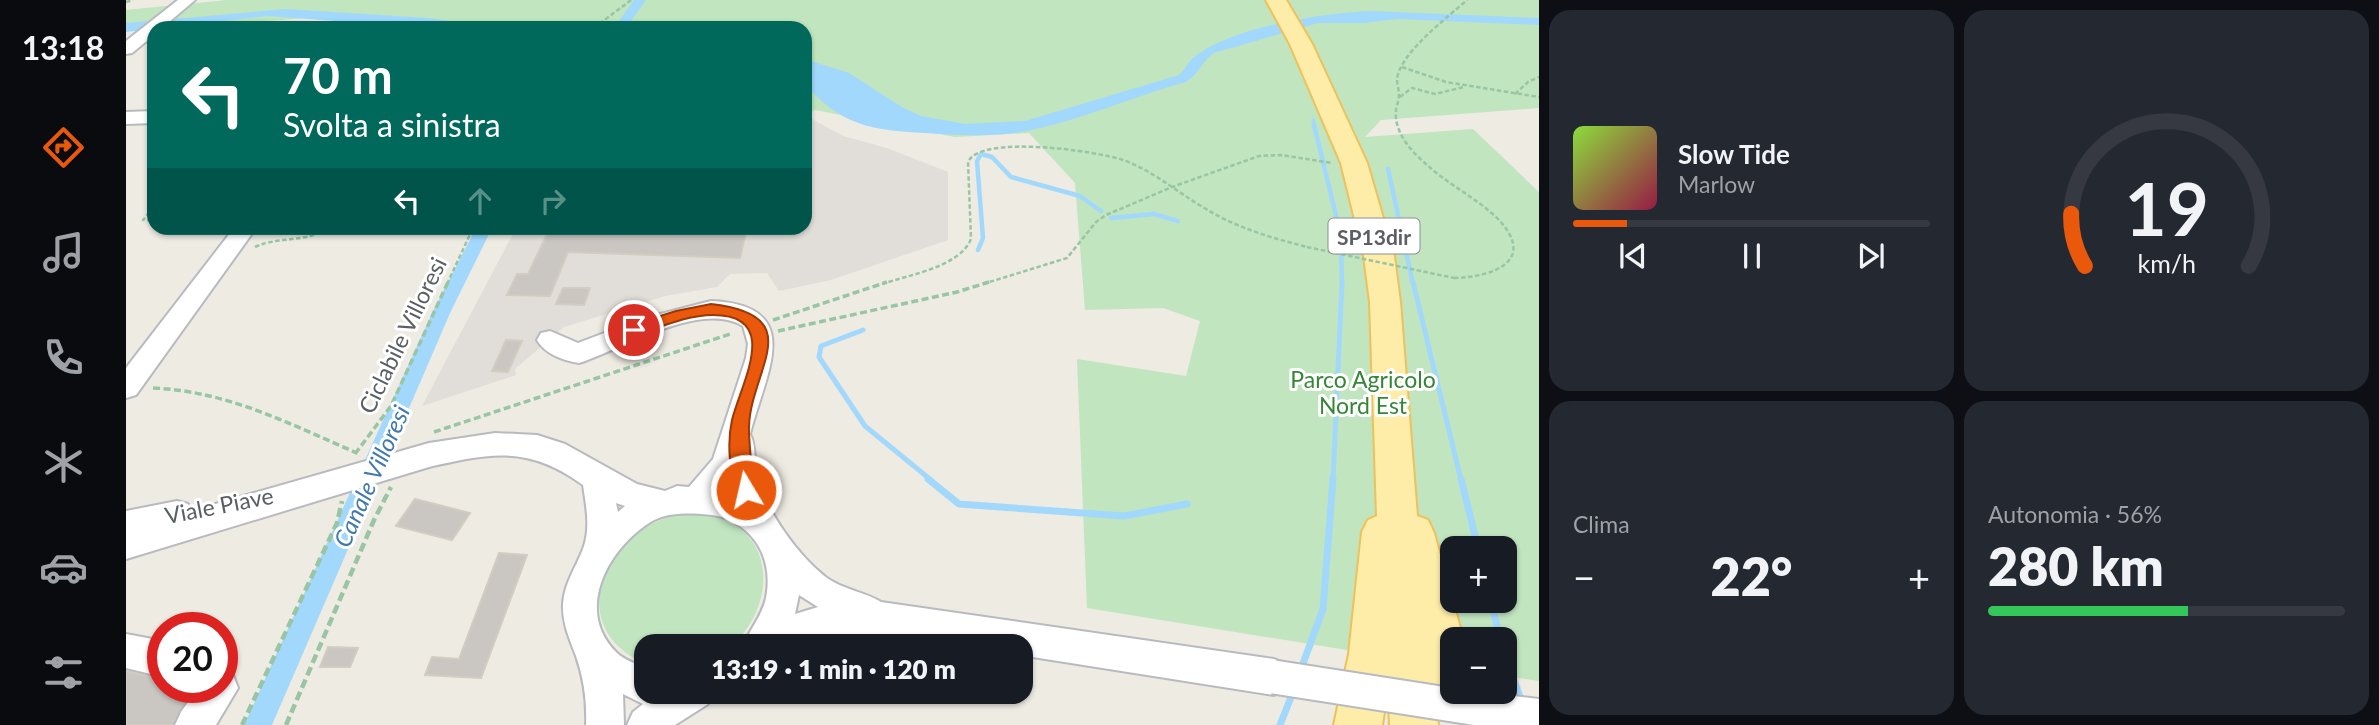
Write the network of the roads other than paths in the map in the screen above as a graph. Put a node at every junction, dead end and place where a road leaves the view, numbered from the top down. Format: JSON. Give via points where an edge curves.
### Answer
{"nodes":[{"id":1,"x":187,"y":0,"type":"edge"},
{"id":2,"x":1280,"y":7,"type":"edge"},
{"id":3,"x":161,"y":21,"type":"edge"},
{"id":4,"x":147,"y":31,"type":"edge"},
{"id":5,"x":126,"y":49,"type":"edge"},
{"id":6,"x":147,"y":117,"type":"edge"},
{"id":7,"x":126,"y":118,"type":"edge"},
{"id":8,"x":249,"y":238,"type":"edge"},
{"id":9,"x":550,"y":340,"type":"dead end"},
{"id":10,"x":136,"y":388,"type":"edge"},
{"id":11,"x":740,"y":423,"type":"junction"},
{"id":12,"x":1391,"y":442,"type":"junction"},
{"id":13,"x":395,"y":465,"type":"joint"},
{"id":14,"x":597,"y":478,"type":"junction"},
{"id":15,"x":312,"y":487,"type":"junction"},
{"id":16,"x":698,"y":498,"type":"junction"},
{"id":17,"x":662,"y":503,"type":"junction"},
{"id":18,"x":126,"y":525,"type":"edge"},
{"id":19,"x":771,"y":538,"type":"junction"},
{"id":20,"x":126,"y":545,"type":"edge"},
{"id":21,"x":599,"y":549,"type":"junction"},
{"id":22,"x":887,"y":618,"type":"junction"},
{"id":23,"x":768,"y":634,"type":"edge"},
{"id":24,"x":785,"y":634,"type":"edge"},
{"id":25,"x":1440,"y":636,"type":"edge"},
{"id":26,"x":590,"y":648,"type":"junction"},
{"id":27,"x":126,"y":651,"type":"edge"},
{"id":28,"x":147,"y":656,"type":"edge"},
{"id":29,"x":634,"y":682,"type":"edge"},
{"id":30,"x":209,"y":703,"type":"edge"},
{"id":31,"x":674,"y":704,"type":"edge"},
{"id":32,"x":1467,"y":704,"type":"edge"},
{"id":33,"x":1539,"y":718,"type":"edge"},
{"id":34,"x":1481,"y":719,"type":"edge"},
{"id":35,"x":194,"y":725,"type":"edge"},
{"id":36,"x":605,"y":725,"type":"edge"},
{"id":37,"x":646,"y":725,"type":"edge"},
{"id":38,"x":1358,"y":725,"type":"edge"},
{"id":39,"x":1413,"y":725,"type":"edge"}],
"edges":[{"from":1,"to":3,"type":"street"},
{"from":2,"to":12,"type":"main road","number":"SP13dir","via":[[1354,163],[1379,256]]},
{"from":4,"to":5,"type":"street"},
{"from":6,"to":7,"type":"street"},
{"from":8,"to":10,"type":"street"},
{"from":9,"to":11,"type":"street","via":[[579,353],[676,316],[711,310],[738,313],[758,330],[760,357]]},
{"from":11,"to":16,"type":"street","via":[[725,469]]},
{"from":11,"to":19,"type":"street","via":[[742,476]]},
{"from":12,"to":25,"type":"main road","number":"SP13dir"},
{"from":12,"to":38,"type":"main road","number":"SP13dir","via":[[1371,654]]},
{"from":12,"to":39,"type":"main road","number":"SP13dir"},
{"from":13,"to":14,"type":"street","via":[[479,447],[516,445],[565,456]]},
{"from":13,"to":15,"type":"street","via":[[359,463]]},
{"from":14,"to":17,"type":"street","via":[[625,493]]},
{"from":14,"to":21,"type":"street","via":[[604,521]]},
{"from":15,"to":18,"type":"street","name":"Viale Piave"},
{"from":15,"to":20,"type":"street"},
{"from":16,"to":17,"type":"street"},
{"from":16,"to":19,"type":"street","via":[[737,508]]},
{"from":17,"to":21,"type":"street","via":[[628,519]]},
{"from":19,"to":22,"type":"street","via":[[816,590]]},
{"from":19,"to":23,"type":"street","via":[[783,569],[783,598]]},
{"from":21,"to":26,"type":"street","via":[[586,571],[579,599],[580,621]]},
{"from":22,"to":24,"type":"street","via":[[822,620]]},
{"from":22,"to":34,"type":"street","bridge":true,"via":[[1274,677]]},
{"from":26,"to":29,"type":"street","via":[[604,666]]},
{"from":26,"to":36,"type":"street","via":[[603,690]]},
{"from":27,"to":28,"type":"street"},
{"from":30,"to":35,"type":"street"},
{"from":31,"to":37,"type":"street"},
{"from":32,"to":34,"type":"main road"},
{"from":33,"to":34,"type":"street"}]}
